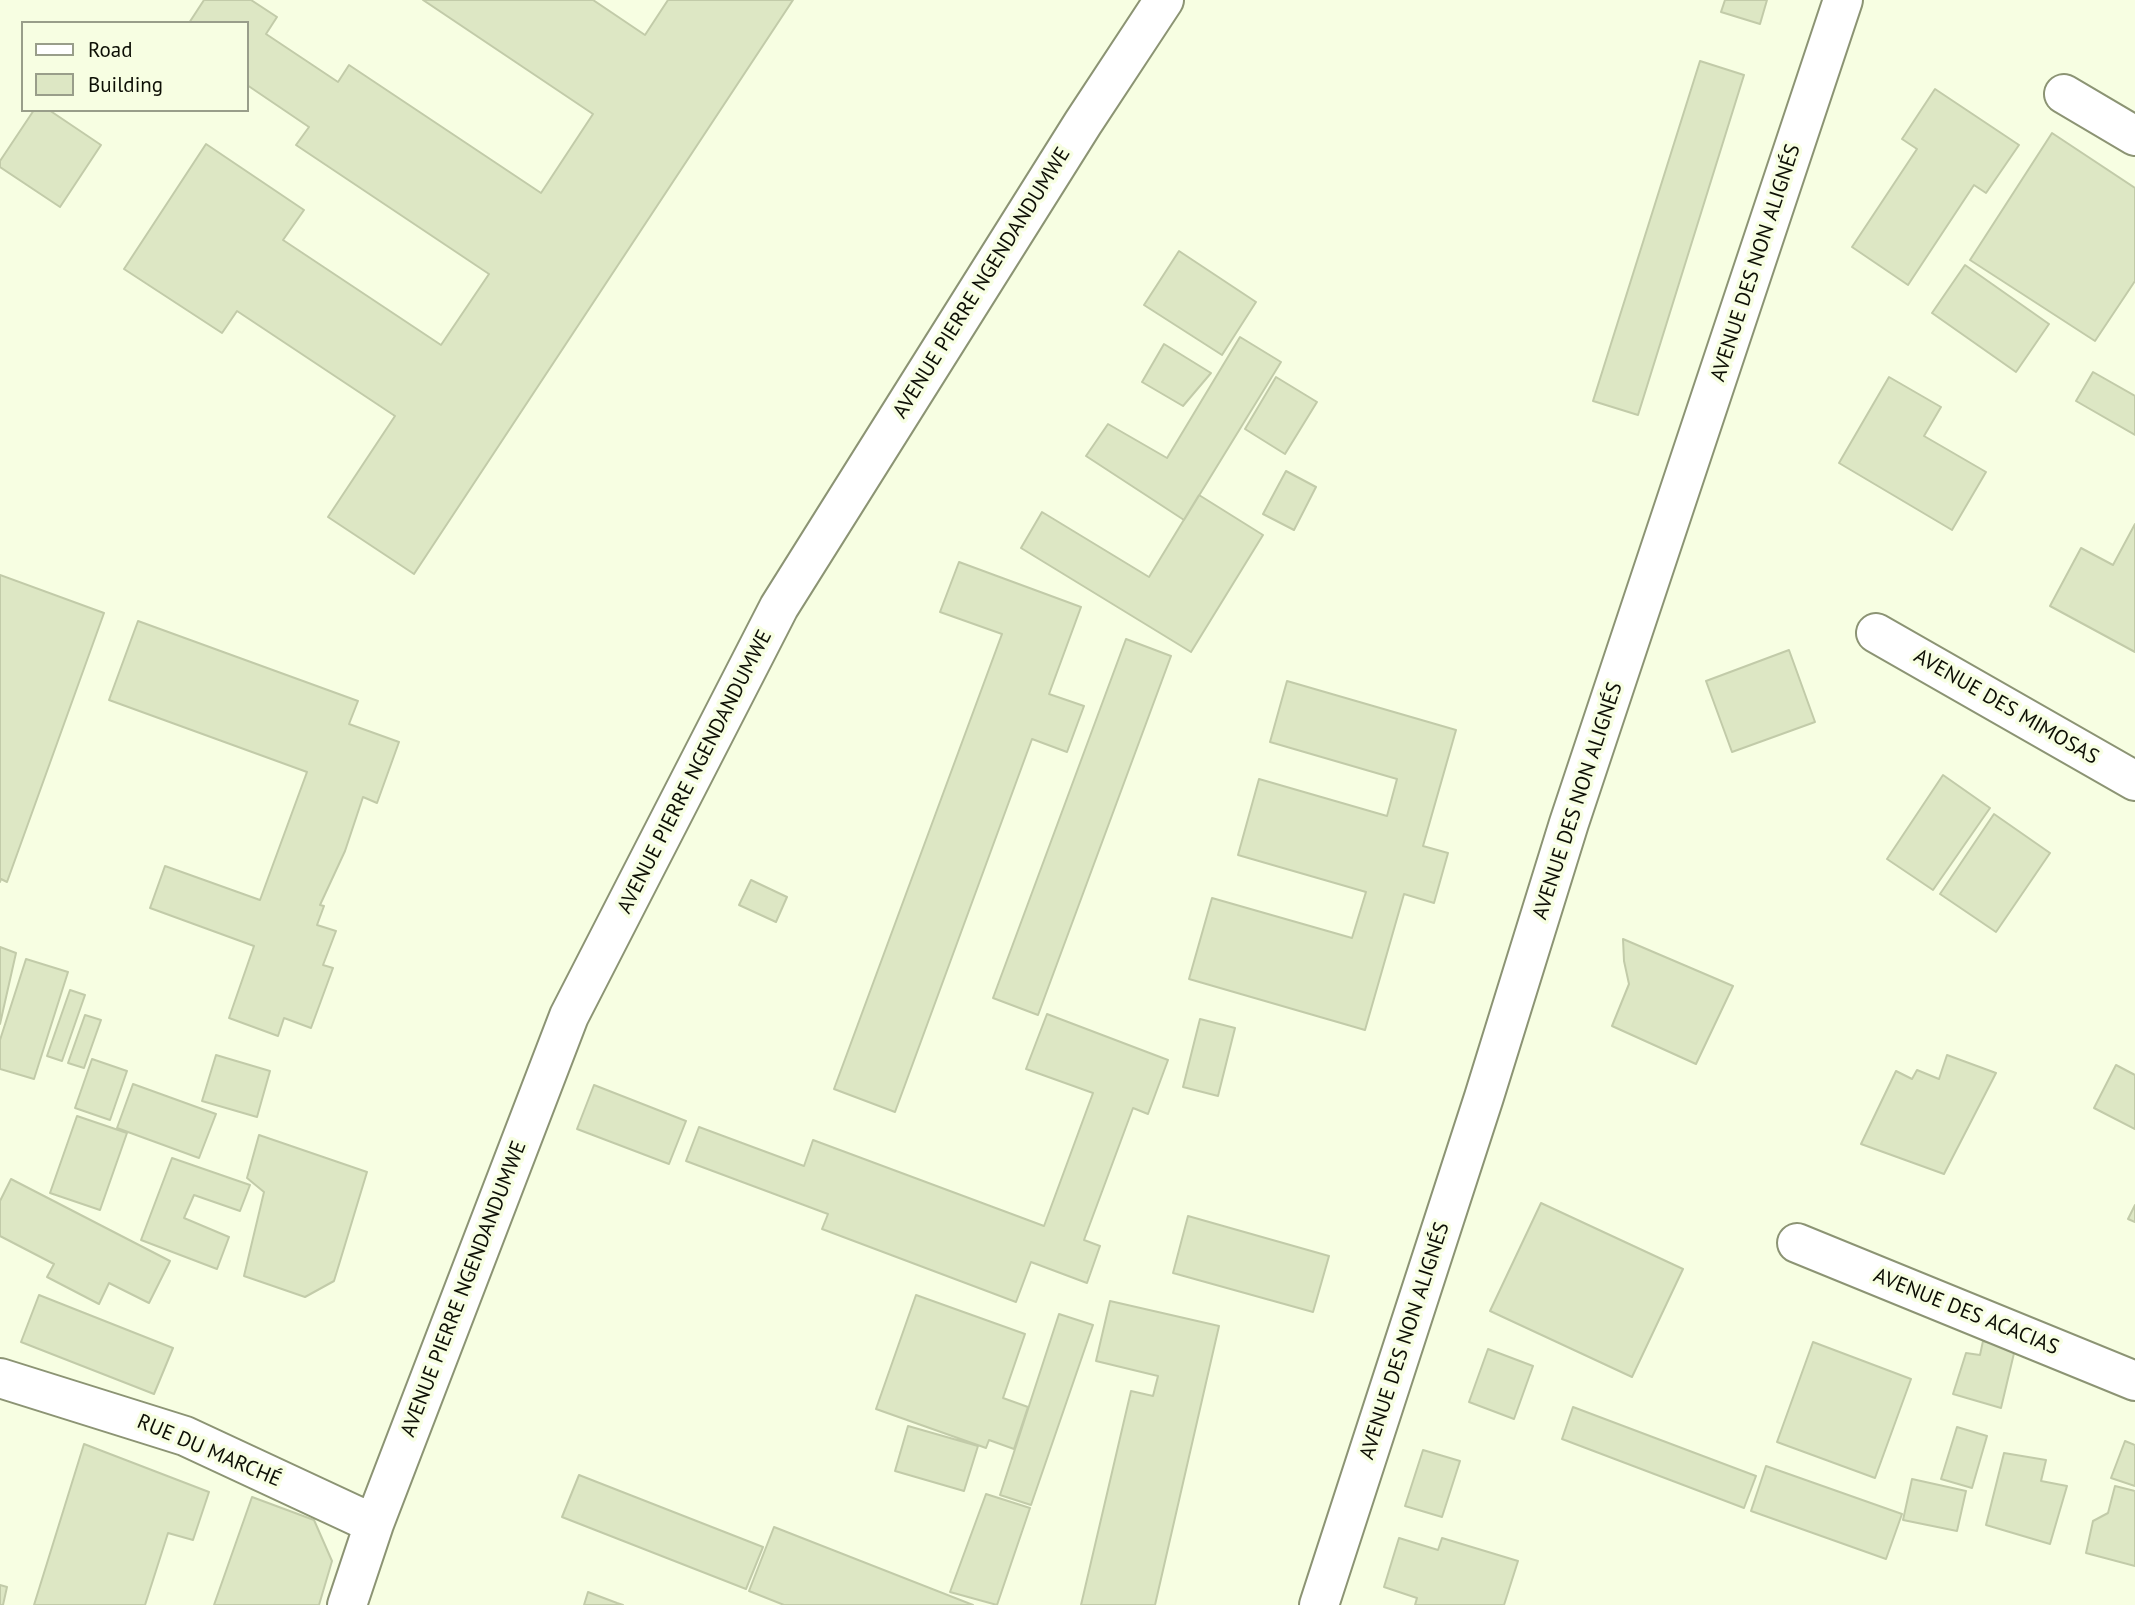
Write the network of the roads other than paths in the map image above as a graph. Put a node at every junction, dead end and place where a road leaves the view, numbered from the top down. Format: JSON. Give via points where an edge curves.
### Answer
{"nodes":[{"id":1,"x":1164,"y":0,"type":"edge"},
{"id":2,"x":1843,"y":0,"type":"edge"},
{"id":3,"x":2064,"y":94,"type":"dead end"},
{"id":4,"x":2135,"y":136,"type":"edge"},
{"id":5,"x":1876,"y":633,"type":"dead end"},
{"id":6,"x":2135,"y":781,"type":"edge"},
{"id":7,"x":1797,"y":1243,"type":"dead end"},
{"id":8,"x":0,"y":1378,"type":"edge"},
{"id":9,"x":2135,"y":1381,"type":"edge"},
{"id":10,"x":374,"y":1524,"type":"junction"},
{"id":11,"x":347,"y":1605,"type":"edge"},
{"id":12,"x":1319,"y":1605,"type":"edge"}],
"edges":[{"from":1,"to":10,"type":"street","name":"AVENUE PIERRE NGENDANDUMWE","via":[[779,607],[569,1016]]},
{"from":2,"to":12,"type":"street","name":"AVENUE DES NON ALIGNÉS","via":[[1569,823]]},
{"from":3,"to":4,"type":"street"},
{"from":5,"to":6,"type":"street","name":"AVENUE DES MIMOSAS"},
{"from":7,"to":9,"type":"street","name":"AVENUE DES ACACIAS"},
{"from":8,"to":10,"type":"street","name":"RUE DU MARCHÉ","via":[[185,1436]]},
{"from":10,"to":11,"type":"street","name":"AVENUE PIERRE NGENDANDUMWE"}]}
